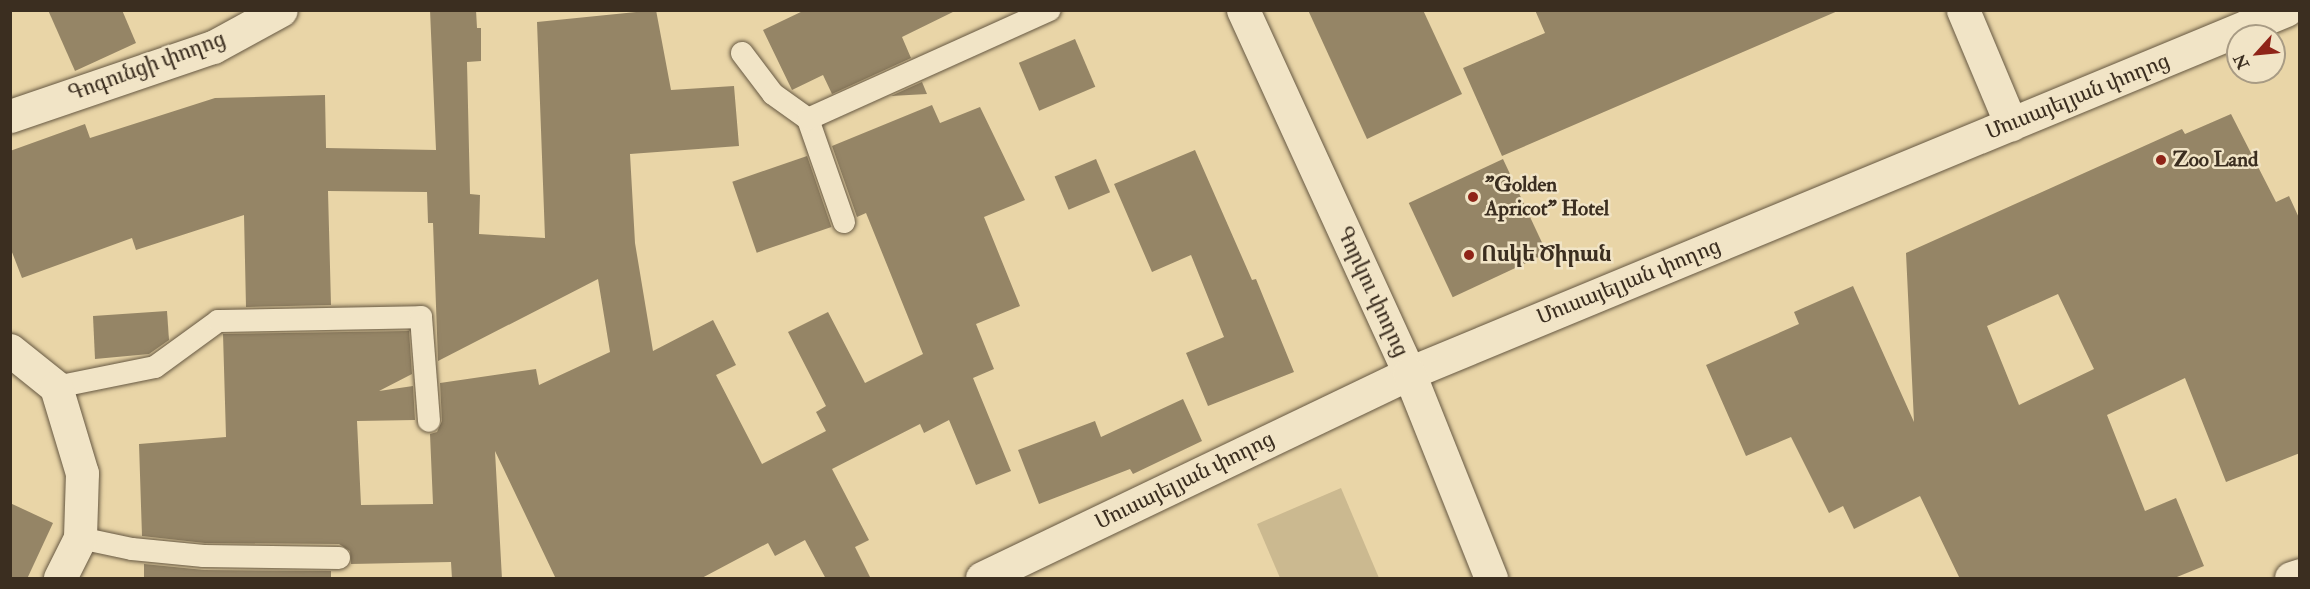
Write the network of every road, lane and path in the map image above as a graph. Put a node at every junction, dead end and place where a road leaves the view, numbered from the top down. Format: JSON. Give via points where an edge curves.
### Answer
{"nodes":[{"id":1,"x":281,"y":10,"type":"edge"},
{"id":2,"x":1049,"y":10,"type":"edge"},
{"id":3,"x":1243,"y":10,"type":"edge"},
{"id":4,"x":1964,"y":10,"type":"edge"},
{"id":5,"x":2286,"y":10,"type":"edge"},
{"id":6,"x":742,"y":53,"type":"dead end"},
{"id":7,"x":10,"y":116,"type":"edge"},
{"id":8,"x":808,"y":119,"type":"junction"},
{"id":9,"x":2011,"y":124,"type":"junction"},
{"id":10,"x":844,"y":222,"type":"dead end"},
{"id":11,"x":10,"y":350,"type":"edge"},
{"id":12,"x":1409,"y":373,"type":"junction"},
{"id":13,"x":56,"y":387,"type":"junction"},
{"id":14,"x":429,"y":421,"type":"dead end"},
{"id":15,"x":80,"y":538,"type":"junction"},
{"id":16,"x":339,"y":558,"type":"dead end"},
{"id":17,"x":2300,"y":575,"type":"edge"},
{"id":18,"x":60,"y":579,"type":"edge"},
{"id":19,"x":982,"y":579,"type":"edge"},
{"id":20,"x":1491,"y":579,"type":"edge"},
{"id":21,"x":2291,"y":579,"type":"edge"}],
"edges":[{"from":1,"to":7,"type":"street","name":"Գոգունցի փողոց","via":[[213,47]]},
{"from":2,"to":8,"type":"lane"},
{"from":3,"to":12,"type":"street","name":"Գորկու փողոց"},
{"from":4,"to":9,"type":"street"},
{"from":5,"to":9,"type":"street","name":"Մուսայելյան փողոց"},
{"from":6,"to":8,"type":"lane","via":[[773,94]]},
{"from":8,"to":10,"type":"lane"},
{"from":9,"to":12,"type":"street","name":"Մուսայելյան փողոց"},
{"from":11,"to":13,"type":"street"},
{"from":12,"to":19,"type":"street","name":"Մուսայելյան փողոց"},
{"from":12,"to":20,"type":"street","name":"Գորկու փողոց"},
{"from":13,"to":14,"type":"lane","via":[[155,367],[218,321],[421,317]]},
{"from":13,"to":15,"type":"street","via":[[82,473]]},
{"from":15,"to":16,"type":"lane","via":[[132,549],[204,556]]},
{"from":15,"to":18,"type":"street"},
{"from":17,"to":21,"type":"street"}]}
